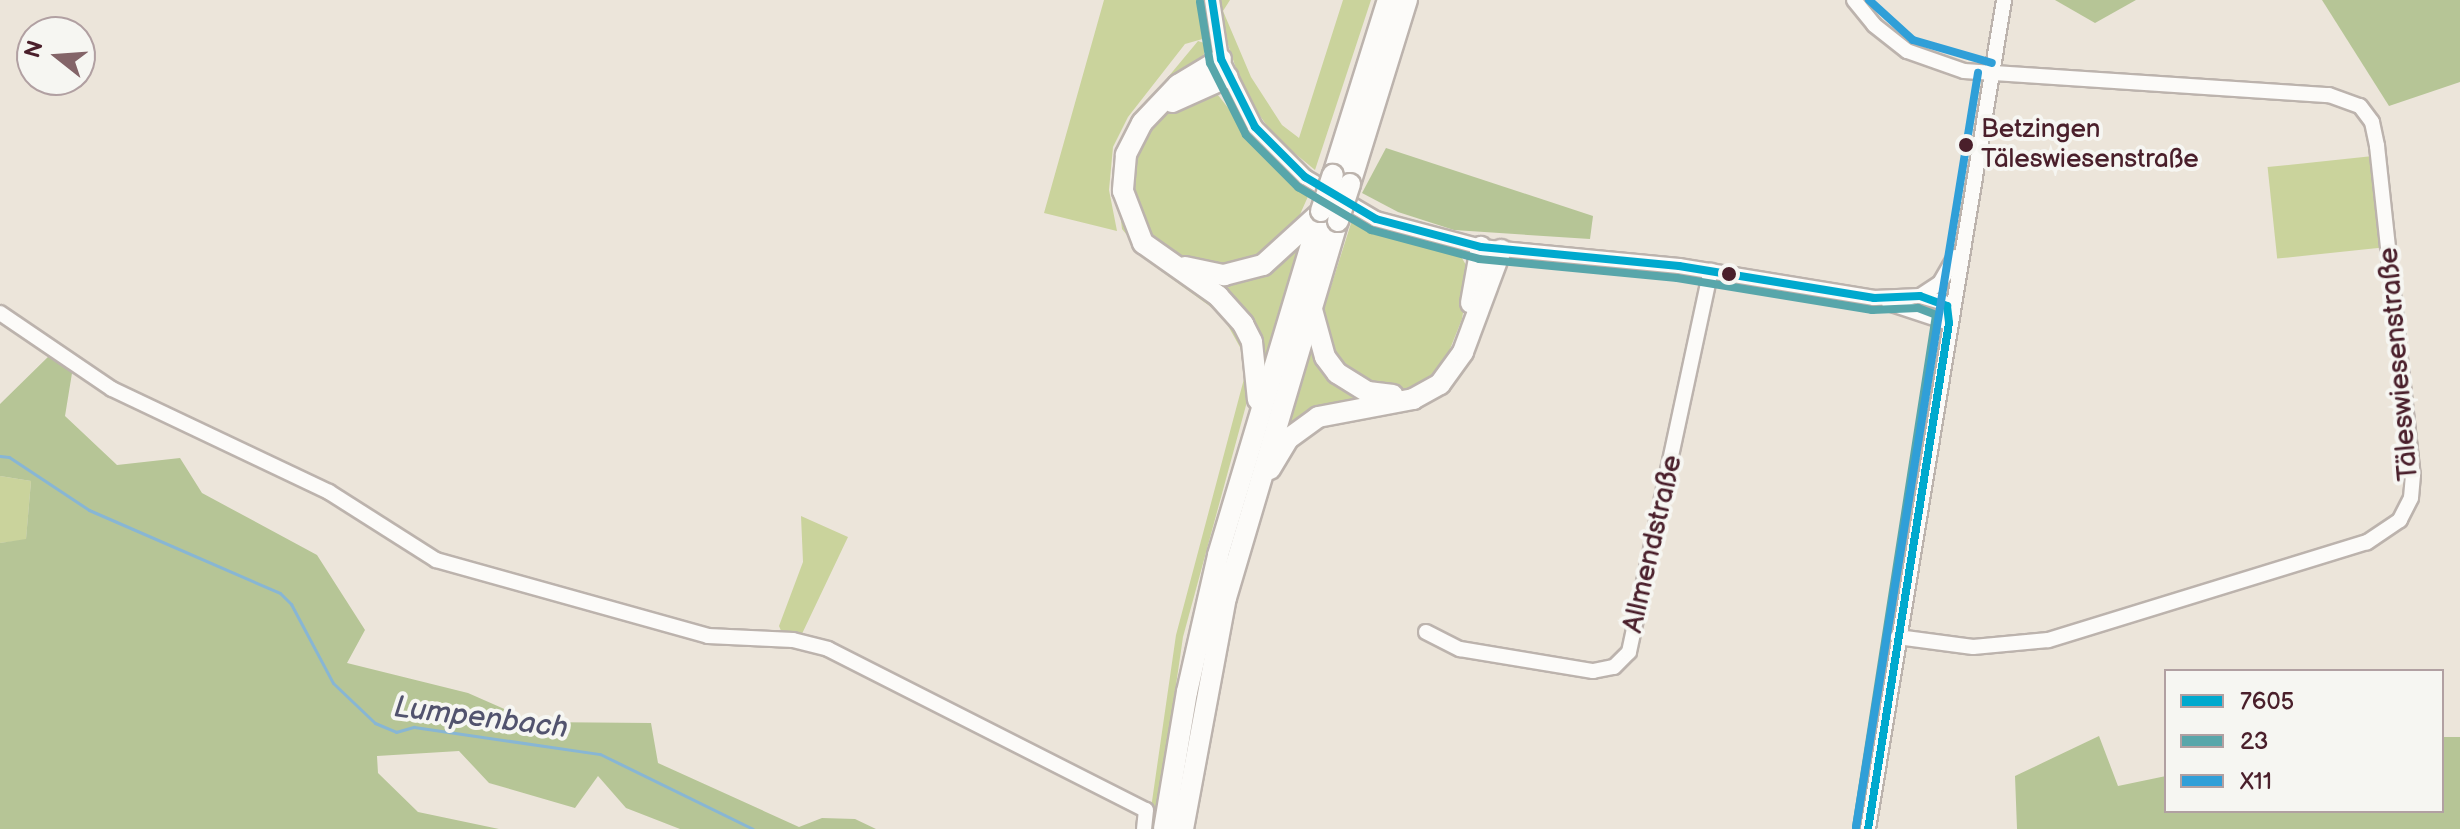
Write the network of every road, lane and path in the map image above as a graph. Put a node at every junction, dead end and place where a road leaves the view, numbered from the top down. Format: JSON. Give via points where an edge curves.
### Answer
{"nodes":[{"id":1,"x":1212,"y":0,"type":"edge"},
{"id":2,"x":1388,"y":0,"type":"edge"},
{"id":3,"x":1407,"y":0,"type":"edge"},
{"id":4,"x":1854,"y":0,"type":"edge"},
{"id":5,"x":2004,"y":0,"type":"edge"},
{"id":6,"x":1225,"y":68,"type":"junction"},
{"id":7,"x":1990,"y":75,"type":"junction"},
{"id":8,"x":1341,"y":179,"type":"junction"},
{"id":9,"x":1327,"y":214,"type":"junction"},
{"id":10,"x":1491,"y":249,"type":"junction"},
{"id":11,"x":1961,"y":251,"type":"junction"},
{"id":12,"x":1711,"y":271,"type":"junction"},
{"id":13,"x":1920,"y":296,"type":"junction"},
{"id":14,"x":1874,"y":298,"type":"junction"},
{"id":15,"x":1311,"y":306,"type":"junction"},
{"id":16,"x":0,"y":313,"type":"edge"},
{"id":17,"x":1950,"y":318,"type":"junction"},
{"id":18,"x":1259,"y":413,"type":"junction"},
{"id":19,"x":1256,"y":489,"type":"junction"},
{"id":20,"x":1426,"y":632,"type":"dead end"},
{"id":21,"x":1898,"y":637,"type":"junction"},
{"id":22,"x":1144,"y":829,"type":"edge"},
{"id":23,"x":1164,"y":829,"type":"edge"},
{"id":24,"x":1183,"y":829,"type":"edge"},
{"id":25,"x":1868,"y":829,"type":"edge"}],
"edges":[{"from":1,"to":6,"type":"street"},
{"from":2,"to":8,"type":"highway"},
{"from":3,"to":8,"type":"highway"},
{"from":4,"to":7,"type":"street","name":"Täleswiesenstraße","via":[[1874,25],[1907,51],[1951,68]]},
{"from":5,"to":7,"type":"street"},
{"from":6,"to":9,"type":"highway","via":[[1170,103],[1137,141],[1128,190],[1148,240],[1190,270],[1207,275],[1243,273],[1280,255]]},
{"from":6,"to":10,"type":"street","via":[[1270,146],[1325,190],[1394,226]]},
{"from":6,"to":18,"type":"highway","via":[[1178,85],[1142,123],[1126,155],[1123,191],[1143,243],[1218,296],[1243,324],[1252,342]]},
{"from":7,"to":11,"type":"street"},
{"from":7,"to":21,"type":"street","name":"Täleswiesenstraße","via":[[2329,95],[2360,106],[2372,122],[2377,146],[2413,486],[2400,520],[2381,536],[2061,637],[1986,647]]},
{"from":8,"to":9,"type":"highway","bridge":true},
{"from":9,"to":15,"type":"highway"},
{"from":9,"to":18,"type":"highway"},
{"from":10,"to":12,"type":"street"},
{"from":10,"to":15,"type":"highway","via":[[1456,351],[1442,373],[1417,390],[1380,395],[1351,384],[1325,357]]},
{"from":10,"to":19,"type":"highway","via":[[1463,352],[1440,384],[1413,399],[1343,409],[1311,421],[1288,439]]},
{"from":11,"to":13,"type":"street","via":[[1940,283]]},
{"from":11,"to":17,"type":"street"},
{"from":12,"to":14,"type":"street"},
{"from":12,"to":20,"type":"street","name":"Allmendstraße","via":[[1629,652],[1614,667],[1593,671],[1460,649]]},
{"from":13,"to":14,"type":"street"},
{"from":13,"to":17,"type":"street","via":[[1944,303]]},
{"from":14,"to":17,"type":"street"},
{"from":15,"to":19,"type":"highway"},
{"from":16,"to":22,"type":"street","via":[[112,389],[329,492],[436,560],[708,636],[819,646],[1146,810]]},
{"from":17,"to":21,"type":"street"},
{"from":18,"to":23,"type":"highway","via":[[1202,620]]},
{"from":19,"to":24,"type":"highway","via":[[1217,637]]},
{"from":21,"to":25,"type":"street"}]}
